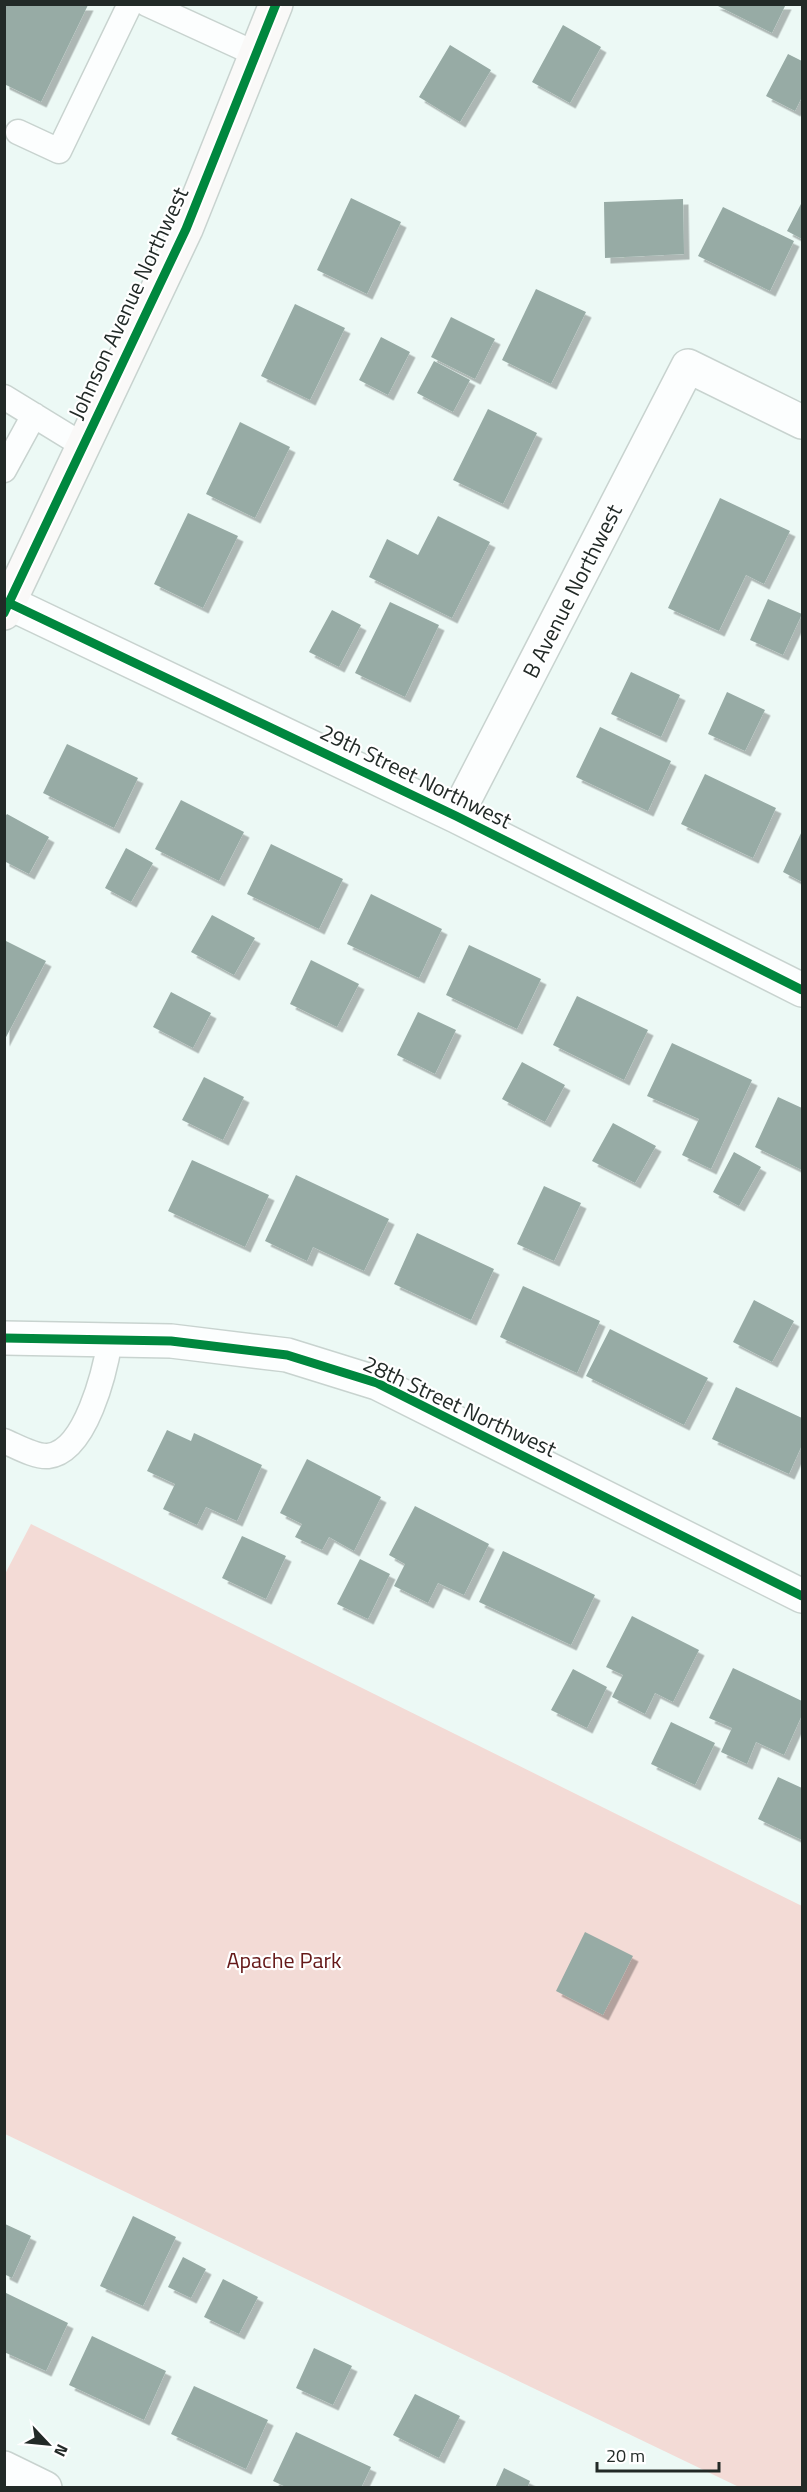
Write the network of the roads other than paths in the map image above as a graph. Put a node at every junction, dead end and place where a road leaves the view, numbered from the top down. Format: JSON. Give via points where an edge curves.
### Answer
{"nodes":[{"id":1,"x":130,"y":4,"type":"edge"},
{"id":2,"x":147,"y":4,"type":"edge"},
{"id":3,"x":276,"y":4,"type":"edge"},
{"id":4,"x":256,"y":54,"type":"junction"},
{"id":5,"x":18,"y":132,"type":"dead end"},
{"id":6,"x":4,"y":397,"type":"edge"},
{"id":7,"x":34,"y":415,"type":"junction"},
{"id":8,"x":802,"y":422,"type":"edge"},
{"id":9,"x":84,"y":446,"type":"junction"},
{"id":10,"x":4,"y":470,"type":"edge"},
{"id":11,"x":8,"y":598,"type":"edge"},
{"id":12,"x":456,"y":816,"type":"junction"},
{"id":13,"x":802,"y":990,"type":"edge"},
{"id":14,"x":4,"y":1338,"type":"edge"},
{"id":15,"x":110,"y":1340,"type":"junction"},
{"id":16,"x":4,"y":1441,"type":"edge"},
{"id":17,"x":802,"y":1596,"type":"edge"},
{"id":18,"x":4,"y":2468,"type":"edge"},
{"id":19,"x":45,"y":2487,"type":"edge"}],
"edges":[{"from":1,"to":5,"type":"lane","via":[[59,151]]},
{"from":2,"to":4,"type":"lane"},
{"from":3,"to":4,"type":"street","name":"Johnson Avenue Northwest"},
{"from":4,"to":9,"type":"street","name":"Johnson Avenue Northwest","via":[[186,229]]},
{"from":6,"to":7,"type":"lane"},
{"from":7,"to":9,"type":"lane"},
{"from":7,"to":10,"type":"lane"},
{"from":8,"to":12,"type":"street","name":"B Avenue Northwest","via":[[688,366]]},
{"from":9,"to":11,"type":"street","name":"Johnson Avenue Northwest"},
{"from":11,"to":12,"type":"street","name":"29th Street Northwest"},
{"from":12,"to":13,"type":"street","name":"29th Street Northwest"},
{"from":14,"to":15,"type":"street","name":"28th Street Northwest"},
{"from":15,"to":16,"type":"lane","via":[[98,1395],[69,1446],[59,1454],[45,1456]]},
{"from":15,"to":17,"type":"street","name":"28th Street Northwest","via":[[171,1341],[287,1355],[377,1383]]},
{"from":18,"to":19,"type":"street"}]}
